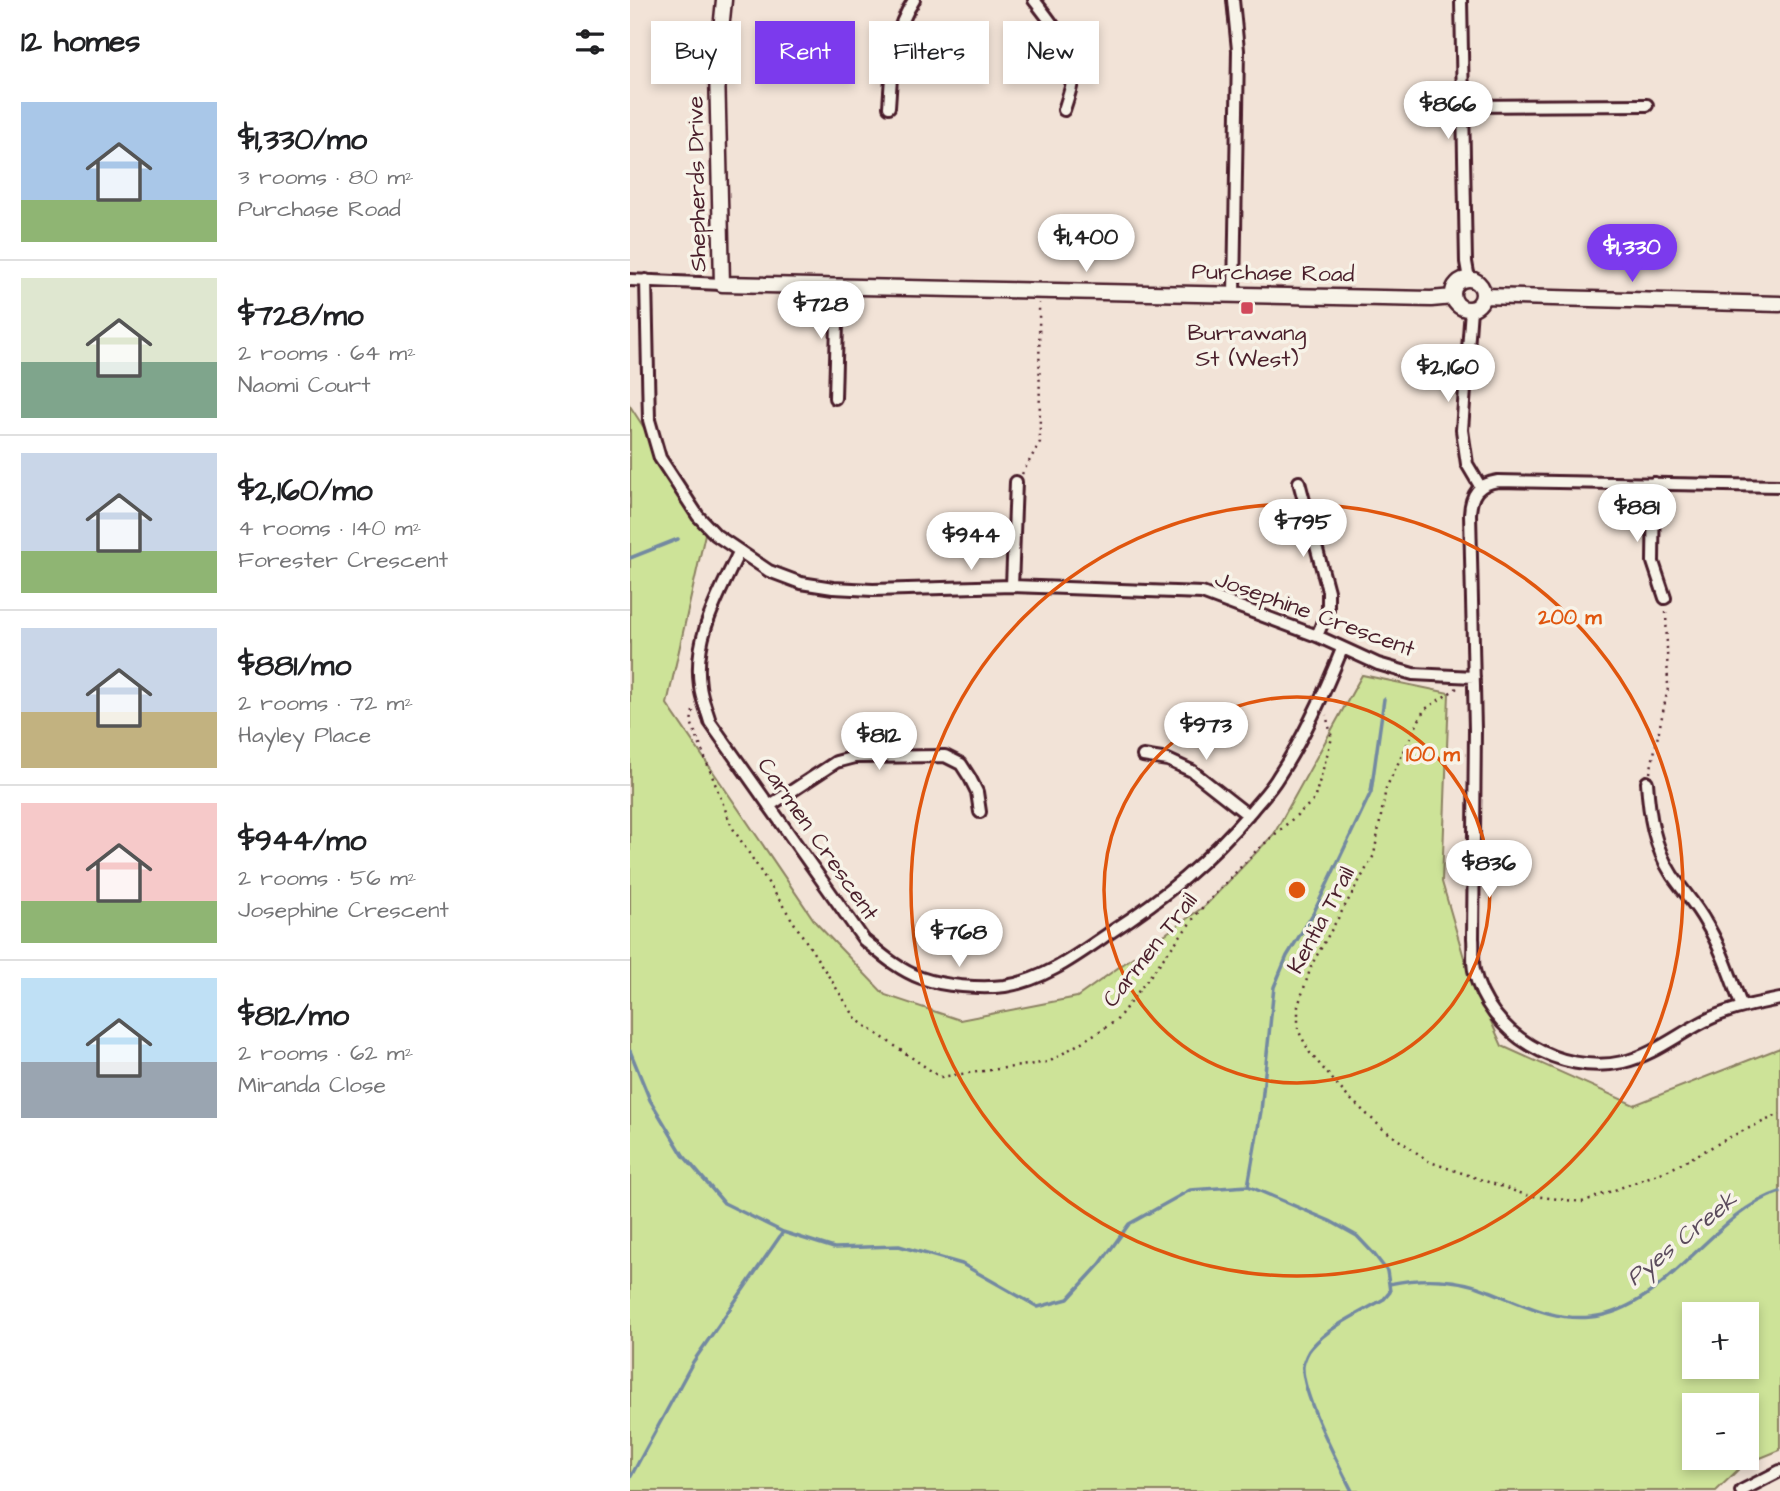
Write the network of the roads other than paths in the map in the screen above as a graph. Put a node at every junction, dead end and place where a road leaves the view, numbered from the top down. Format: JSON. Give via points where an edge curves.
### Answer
{"nodes":[{"id":1,"x":723,"y":0,"type":"edge"},
{"id":2,"x":914,"y":0,"type":"edge"},
{"id":3,"x":1034,"y":0,"type":"edge"},
{"id":4,"x":1233,"y":0,"type":"edge"},
{"id":5,"x":1461,"y":0,"type":"edge"},
{"id":6,"x":1647,"y":105,"type":"dead end"},
{"id":7,"x":1463,"y":106,"type":"junction"},
{"id":8,"x":889,"y":107,"type":"dead end"},
{"id":9,"x":1064,"y":110,"type":"dead end"},
{"id":10,"x":1469,"y":279,"type":"junction"},
{"id":11,"x":630,"y":281,"type":"edge"},
{"id":12,"x":646,"y":281,"type":"junction"},
{"id":13,"x":722,"y":284,"type":"junction"},
{"id":14,"x":838,"y":285,"type":"junction"},
{"id":15,"x":1234,"y":295,"type":"junction"},
{"id":16,"x":1483,"y":296,"type":"junction"},
{"id":17,"x":1452,"y":297,"type":"junction"},
{"id":18,"x":1780,"y":304,"type":"edge"},
{"id":19,"x":1471,"y":309,"type":"junction"},
{"id":20,"x":835,"y":398,"type":"dead end"},
{"id":21,"x":1016,"y":482,"type":"road end"},
{"id":22,"x":1299,"y":482,"type":"dead end"},
{"id":23,"x":1654,"y":483,"type":"junction"},
{"id":24,"x":1480,"y":486,"type":"junction"},
{"id":25,"x":1780,"y":486,"type":"edge"},
{"id":26,"x":739,"y":552,"type":"junction"},
{"id":27,"x":1012,"y":586,"type":"junction"},
{"id":28,"x":1665,"y":598,"type":"road end"},
{"id":29,"x":1317,"y":636,"type":"junction"},
{"id":30,"x":1342,"y":649,"type":"junction"},
{"id":31,"x":1474,"y":677,"type":"junction"},
{"id":32,"x":1143,"y":757,"type":"dead end"},
{"id":33,"x":1647,"y":782,"type":"road end"},
{"id":34,"x":769,"y":806,"type":"junction"},
{"id":35,"x":980,"y":812,"type":"dead end"},
{"id":36,"x":1248,"y":815,"type":"junction"},
{"id":37,"x":1780,"y":999,"type":"edge"},
{"id":38,"x":1742,"y":1007,"type":"junction"},
{"id":39,"x":1780,"y":1471,"type":"edge"},
{"id":40,"x":1741,"y":1491,"type":"edge"}],
"edges":[{"from":1,"to":13,"type":"main road","name":"Shepherds Drive","via":[[717,70]]},
{"from":2,"to":8,"type":"street","via":[[902,17],[893,47]]},
{"from":3,"to":9,"type":"street","via":[[1069,53],[1073,81]]},
{"from":4,"to":15,"type":"street","via":[[1238,50]]},
{"from":5,"to":7,"type":"street"},
{"from":6,"to":7,"type":"street"},
{"from":7,"to":10,"type":"street"},
{"from":10,"to":16,"type":"main road","via":[[1481,286]]},
{"from":10,"to":17,"type":"main road","via":[[1456,284]]},
{"from":11,"to":12,"type":"street","name":"Purchase Road"},
{"from":12,"to":13,"type":"street","name":"Purchase Road"},
{"from":12,"to":26,"type":"street","name":"Josephine Crescent","via":[[649,420],[660,458],[698,516]]},
{"from":13,"to":14,"type":"main road","name":"Purchase Road"},
{"from":14,"to":15,"type":"main road","name":"Purchase Road"},
{"from":14,"to":20,"type":"street"},
{"from":15,"to":17,"type":"main road","name":"Purchase Road"},
{"from":16,"to":18,"type":"main road"},
{"from":16,"to":19,"type":"main road"},
{"from":17,"to":19,"type":"main road","via":[[1461,308]]},
{"from":19,"to":24,"type":"street","via":[[1462,430],[1467,464]]},
{"from":21,"to":27,"type":"street"},
{"from":22,"to":29,"type":"street","via":[[1328,592],[1328,609]]},
{"from":23,"to":24,"type":"street","via":[[1498,481]]},
{"from":23,"to":25,"type":"street"},
{"from":23,"to":28,"type":"street","via":[[1653,562]]},
{"from":24,"to":31,"type":"street","via":[[1470,514]]},
{"from":26,"to":27,"type":"street","name":"Josephine Crescent","via":[[769,571],[833,588]]},
{"from":26,"to":34,"type":"street","name":"Carmen Crescent","via":[[707,617],[699,686],[710,722]]},
{"from":27,"to":29,"type":"street","name":"Josephine Crescent","via":[[1202,593]]},
{"from":29,"to":30,"type":"street","name":"Josephine Crescent"},
{"from":30,"to":31,"type":"street","name":"Josephine Crescent","via":[[1413,674]]},
{"from":30,"to":36,"type":"street","name":"Carmen Crescent","via":[[1315,714],[1277,779]]},
{"from":31,"to":38,"type":"street","via":[[1474,970],[1484,996],[1506,1029],[1556,1058],[1590,1064],[1621,1062]]},
{"from":32,"to":36,"type":"street","via":[[1168,760],[1192,771]]},
{"from":33,"to":38,"type":"street","via":[[1657,844],[1670,872],[1714,936]]},
{"from":34,"to":35,"type":"street","via":[[845,759],[945,756],[961,764],[970,778]]},
{"from":34,"to":36,"type":"street","name":"Carmen Crescent","via":[[864,940],[921,978],[967,987],[1004,986],[1039,977],[1076,956],[1188,877]]},
{"from":37,"to":38,"type":"street"},
{"from":39,"to":40,"type":"street"}]}
